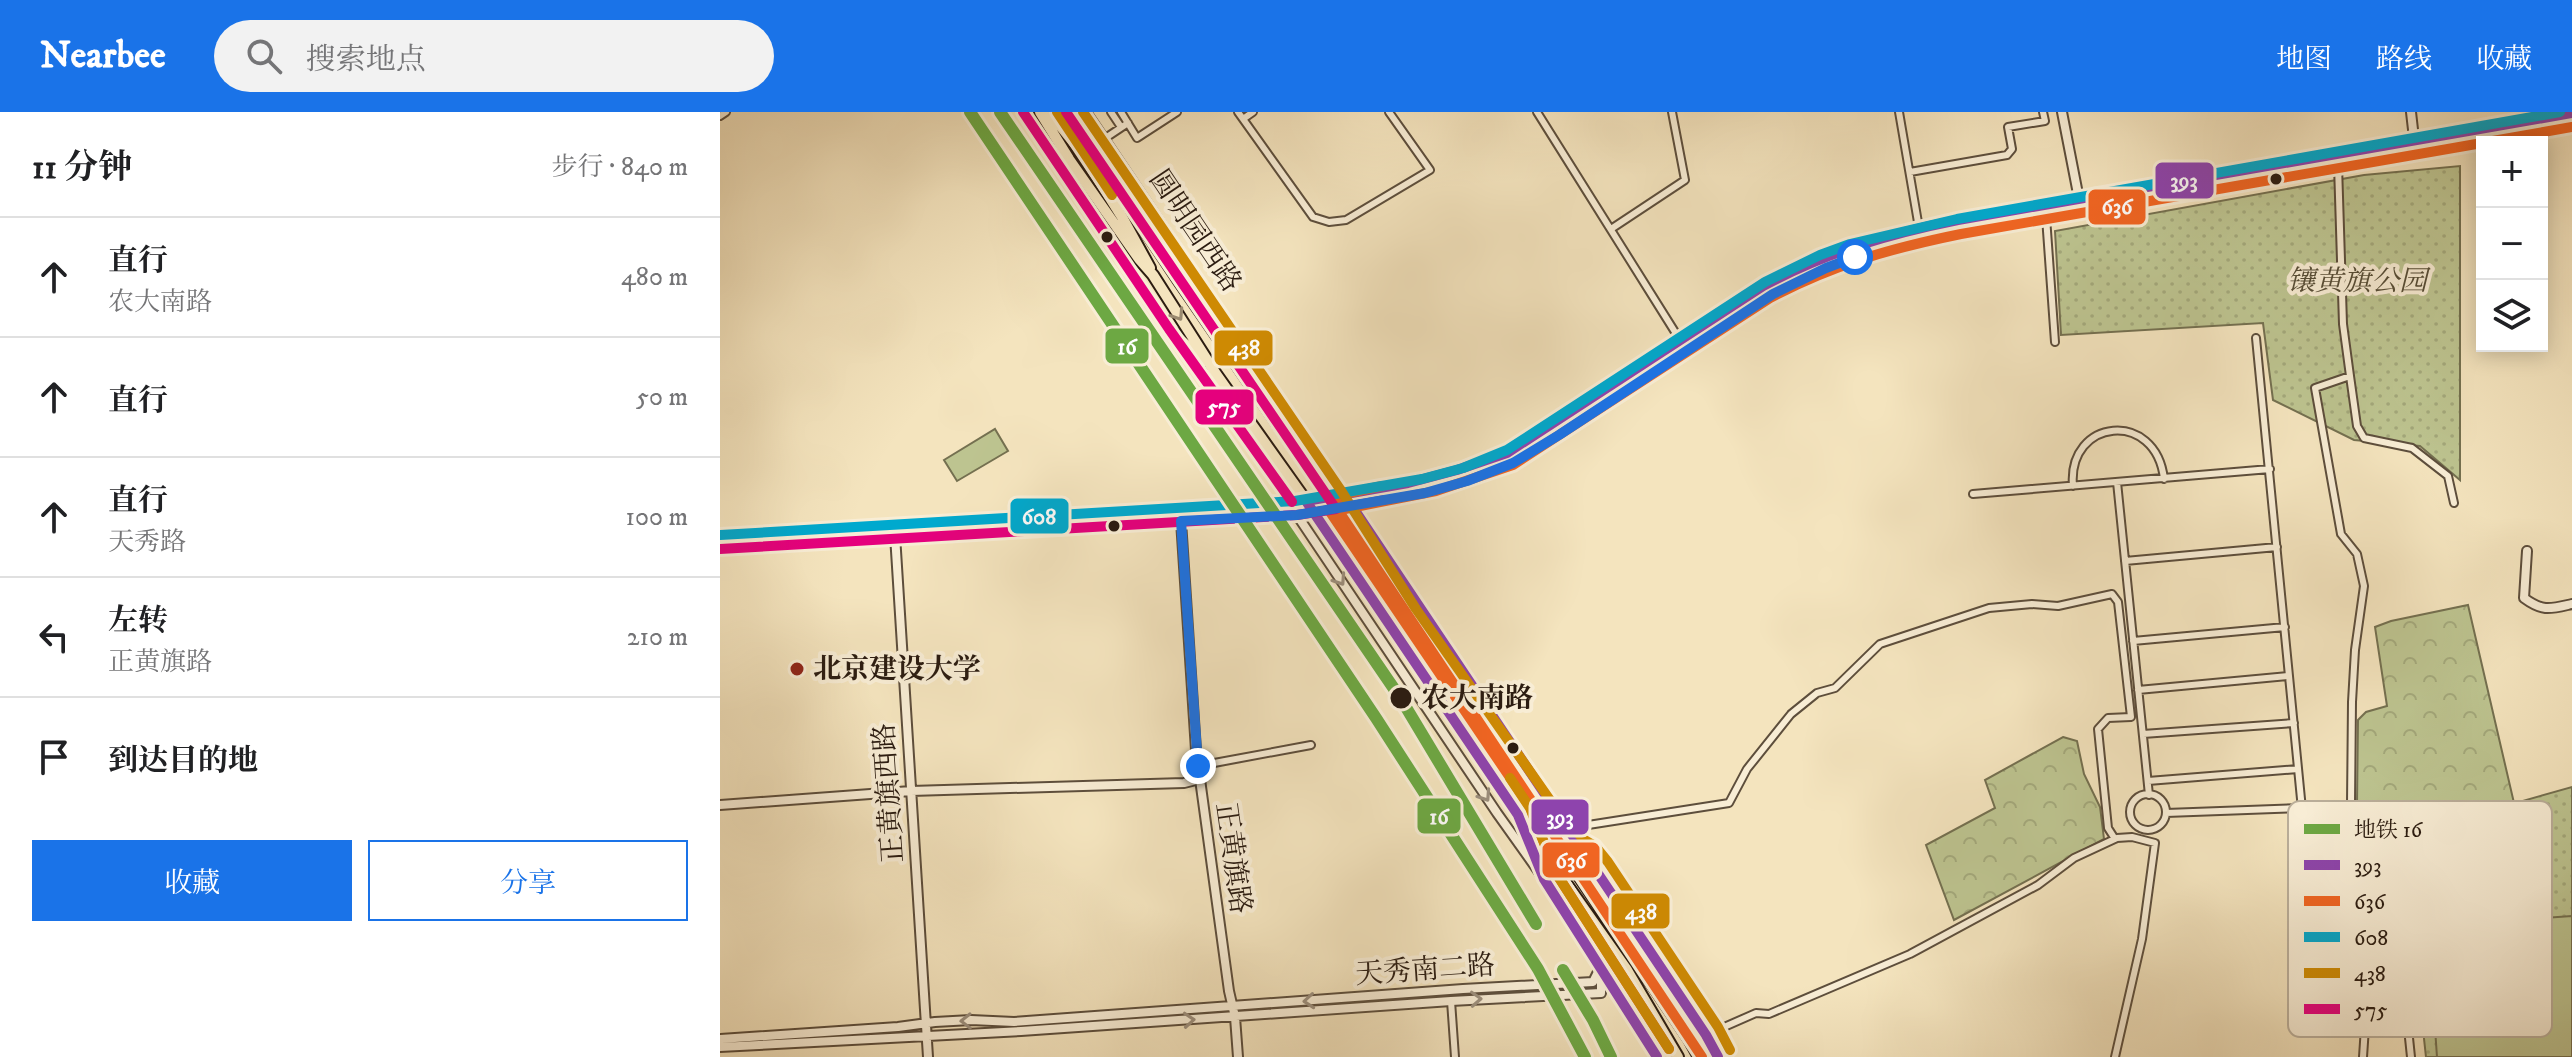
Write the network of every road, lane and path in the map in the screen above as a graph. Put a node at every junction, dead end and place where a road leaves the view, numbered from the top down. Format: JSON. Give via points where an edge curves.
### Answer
{"nodes":[{"id":1,"x":726,"y":112,"type":"edge"},
{"id":2,"x":1023,"y":112,"type":"edge"},
{"id":3,"x":1040,"y":112,"type":"edge"},
{"id":4,"x":1049,"y":112,"type":"edge"},
{"id":5,"x":1066,"y":112,"type":"edge"},
{"id":6,"x":1086,"y":112,"type":"edge"},
{"id":7,"x":1111,"y":112,"type":"edge"},
{"id":8,"x":1121,"y":112,"type":"edge"},
{"id":9,"x":1177,"y":112,"type":"edge"},
{"id":10,"x":1238,"y":112,"type":"edge"},
{"id":11,"x":1253,"y":112,"type":"edge"},
{"id":12,"x":1389,"y":112,"type":"edge"},
{"id":13,"x":1537,"y":112,"type":"edge"},
{"id":14,"x":1672,"y":112,"type":"edge"},
{"id":15,"x":1899,"y":112,"type":"edge"},
{"id":16,"x":2043,"y":112,"type":"edge"},
{"id":17,"x":2062,"y":112,"type":"edge"},
{"id":18,"x":2411,"y":112,"type":"edge"},
{"id":19,"x":2572,"y":113,"type":"edge"},
{"id":20,"x":720,"y":116,"type":"edge"},
{"id":21,"x":1243,"y":119,"type":"junction"},
{"id":22,"x":2572,"y":124,"type":"edge"},
{"id":23,"x":1124,"y":125,"type":"junction"},
{"id":24,"x":1104,"y":139,"type":"junction"},
{"id":25,"x":2414,"y":140,"type":"junction"},
{"id":26,"x":2416,"y":152,"type":"junction"},
{"id":27,"x":2338,"y":165,"type":"junction"},
{"id":28,"x":1910,"y":172,"type":"junction"},
{"id":29,"x":2079,"y":199,"type":"junction"},
{"id":30,"x":2046,"y":217,"type":"junction"},
{"id":31,"x":1919,"y":228,"type":"junction"},
{"id":32,"x":1611,"y":229,"type":"junction"},
{"id":33,"x":1153,"y":275,"type":"junction"},
{"id":34,"x":1169,"y":329,"type":"junction"},
{"id":35,"x":2256,"y":338,"type":"dead end"},
{"id":36,"x":1680,"y":340,"type":"junction"},
{"id":37,"x":2055,"y":342,"type":"dead end"},
{"id":38,"x":1216,"y":374,"type":"junction"},
{"id":39,"x":2350,"y":376,"type":"junction"},
{"id":40,"x":2270,"y":469,"type":"junction"},
{"id":41,"x":2164,"y":479,"type":"junction"},
{"id":42,"x":2117,"y":482,"type":"junction"},
{"id":43,"x":2073,"y":486,"type":"junction"},
{"id":44,"x":1973,"y":494,"type":"dead end"},
{"id":45,"x":1344,"y":496,"type":"junction"},
{"id":46,"x":1328,"y":497,"type":"junction"},
{"id":47,"x":1306,"y":501,"type":"junction"},
{"id":48,"x":1292,"y":502,"type":"junction"},
{"id":49,"x":2454,"y":503,"type":"dead end"},
{"id":50,"x":1352,"y":506,"type":"junction"},
{"id":51,"x":1336,"y":509,"type":"junction"},
{"id":52,"x":1314,"y":512,"type":"junction"},
{"id":53,"x":1297,"y":515,"type":"junction"},
{"id":54,"x":1181,"y":521,"type":"junction"},
{"id":55,"x":894,"y":525,"type":"junction"},
{"id":56,"x":720,"y":535,"type":"edge"},
{"id":57,"x":895,"y":539,"type":"junction"},
{"id":58,"x":2277,"y":547,"type":"junction"},
{"id":59,"x":720,"y":549,"type":"edge"},
{"id":60,"x":2527,"y":551,"type":"dead end"},
{"id":61,"x":2125,"y":561,"type":"junction"},
{"id":62,"x":2572,"y":604,"type":"edge"},
{"id":63,"x":1404,"y":617,"type":"junction"},
{"id":64,"x":2285,"y":627,"type":"junction"},
{"id":65,"x":2133,"y":641,"type":"junction"},
{"id":66,"x":2289,"y":676,"type":"junction"},
{"id":67,"x":1467,"y":680,"type":"junction"},
{"id":68,"x":2138,"y":690,"type":"junction"},
{"id":69,"x":2294,"y":723,"type":"junction"},
{"id":70,"x":2143,"y":734,"type":"junction"},
{"id":71,"x":1311,"y":745,"type":"dead end"},
{"id":72,"x":1198,"y":766,"type":"junction"},
{"id":73,"x":2298,"y":769,"type":"junction"},
{"id":74,"x":1200,"y":779,"type":"junction"},
{"id":75,"x":2148,"y":781,"type":"junction"},
{"id":76,"x":911,"y":791,"type":"junction"},
{"id":77,"x":2149,"y":795,"type":"junction"},
{"id":78,"x":2301,"y":801,"type":"edge"},
{"id":79,"x":2351,"y":801,"type":"edge"},
{"id":80,"x":720,"y":805,"type":"edge"},
{"id":81,"x":1539,"y":809,"type":"junction"},
{"id":82,"x":2288,"y":809,"type":"edge"},
{"id":83,"x":2166,"y":813,"type":"junction"},
{"id":84,"x":1518,"y":815,"type":"junction"},
{"id":85,"x":1569,"y":828,"type":"junction"},
{"id":86,"x":2152,"y":830,"type":"junction"},
{"id":87,"x":2115,"y":839,"type":"junction"},
{"id":88,"x":2155,"y":843,"type":"junction"},
{"id":89,"x":1586,"y":857,"type":"junction"},
{"id":90,"x":1544,"y":879,"type":"junction"},
{"id":91,"x":1616,"y":900,"type":"junction"},
{"id":92,"x":1601,"y":967,"type":"junction"},
{"id":93,"x":1659,"y":994,"type":"junction"},
{"id":94,"x":1451,"y":1001,"type":"junction"},
{"id":95,"x":1233,"y":1006,"type":"junction"},
{"id":96,"x":1235,"y":1017,"type":"junction"},
{"id":97,"x":1706,"y":1035,"type":"junction"},
{"id":98,"x":2364,"y":1037,"type":"edge"},
{"id":99,"x":2409,"y":1037,"type":"edge"},
{"id":100,"x":720,"y":1039,"type":"edge"},
{"id":101,"x":720,"y":1047,"type":"edge"},
{"id":102,"x":928,"y":1057,"type":"edge"},
{"id":103,"x":1238,"y":1057,"type":"edge"},
{"id":104,"x":1455,"y":1057,"type":"edge"},
{"id":105,"x":1657,"y":1057,"type":"edge"},
{"id":106,"x":1675,"y":1057,"type":"edge"},
{"id":107,"x":1699,"y":1057,"type":"edge"},
{"id":108,"x":1718,"y":1057,"type":"edge"},
{"id":109,"x":2115,"y":1057,"type":"edge"},
{"id":110,"x":2363,"y":1057,"type":"edge"},
{"id":111,"x":2411,"y":1057,"type":"edge"}],
"edges":[{"from":1,"to":20,"type":"street"},
{"from":2,"to":34,"type":"street"},
{"from":3,"to":33,"type":"main road","name":"圆明园西路"},
{"from":4,"to":33,"type":"main road","name":"圆明园西路","via":[[1081,152]]},
{"from":5,"to":46,"type":"main road","name":"圆明园西路"},
{"from":6,"to":24,"type":"street","name":"圆明园西路"},
{"from":7,"to":23,"type":"street"},
{"from":8,"to":23,"type":"street"},
{"from":9,"to":23,"type":"street","via":[[1137,138]]},
{"from":10,"to":21,"type":"street"},
{"from":11,"to":21,"type":"street"},
{"from":12,"to":21,"type":"street","via":[[1430,170],[1346,220],[1329,222],[1313,217]]},
{"from":13,"to":32,"type":"street"},
{"from":14,"to":32,"type":"street","via":[[1685,180]]},
{"from":15,"to":28,"type":"street"},
{"from":16,"to":28,"type":"street","via":[[2045,121],[2008,127],[2012,149],[2007,155]]},
{"from":17,"to":29,"type":"street"},
{"from":18,"to":25,"type":"street"},
{"from":19,"to":25,"type":"main road"},
{"from":22,"to":26,"type":"main road"},
{"from":23,"to":24,"type":"street"},
{"from":24,"to":45,"type":"street","name":"圆明园西路"},
{"from":25,"to":26,"type":"street"},
{"from":25,"to":29,"type":"main road"},
{"from":26,"to":27,"type":"main road"},
{"from":27,"to":30,"type":"main road"},
{"from":27,"to":39,"type":"street","via":[[2343,324]]},
{"from":28,"to":31,"type":"street"},
{"from":29,"to":31,"type":"main road"},
{"from":30,"to":37,"type":"street"},
{"from":30,"to":50,"type":"main road","via":[[1902,244],[1826,268],[1773,294],[1513,463],[1425,493]]},
{"from":31,"to":36,"type":"main road","via":[[1851,246],[1793,270]]},
{"from":32,"to":36,"type":"street"},
{"from":33,"to":38,"type":"main road","name":"圆明园西路","one_way":true},
{"from":34,"to":38,"type":"main road"},
{"from":34,"to":48,"type":"street"},
{"from":35,"to":40,"type":"street"},
{"from":36,"to":45,"type":"main road","via":[[1507,453],[1423,481]]},
{"from":38,"to":47,"type":"main road","name":"圆明园西路"},
{"from":39,"to":49,"type":"street","via":[[2357,426],[2364,438],[2412,448],[2448,476]]},
{"from":39,"to":79,"type":"street","via":[[2315,388],[2341,534],[2357,554],[2364,586],[2355,650]]},
{"from":40,"to":41,"type":"street"},
{"from":40,"to":58,"type":"street"},
{"from":41,"to":42,"type":"street"},
{"from":41,"to":43,"type":"street","via":[[2154,447],[2129,431],[2114,430],[2087,441],[2078,453]]},
{"from":42,"to":43,"type":"street"},
{"from":42,"to":61,"type":"street"},
{"from":43,"to":44,"type":"street"},
{"from":45,"to":46,"type":"street"},
{"from":45,"to":50,"type":"street","name":"圆明园西路"},
{"from":46,"to":47,"type":"street"},
{"from":46,"to":51,"type":"main road","name":"圆明园西路"},
{"from":47,"to":48,"type":"street"},
{"from":47,"to":52,"type":"main road","name":"圆明园西路"},
{"from":48,"to":53,"type":"street"},
{"from":48,"to":55,"type":"street"},
{"from":50,"to":51,"type":"street"},
{"from":50,"to":67,"type":"street"},
{"from":51,"to":52,"type":"street"},
{"from":51,"to":63,"type":"main road"},
{"from":52,"to":53,"type":"street"},
{"from":52,"to":84,"type":"main road","name":"圆明园西路"},
{"from":53,"to":54,"type":"street"},
{"from":53,"to":90,"type":"street","one_way":true},
{"from":54,"to":57,"type":"street"},
{"from":54,"to":72,"type":"street","name":"正黄旗路"},
{"from":55,"to":56,"type":"street"},
{"from":55,"to":57,"type":"street","name":"正黄旗西路"},
{"from":57,"to":59,"type":"street"},
{"from":57,"to":76,"type":"street","name":"正黄旗西路"},
{"from":58,"to":61,"type":"street"},
{"from":58,"to":64,"type":"street"},
{"from":60,"to":62,"type":"street","via":[[2524,598],[2551,609]]},
{"from":61,"to":65,"type":"street"},
{"from":63,"to":67,"type":"main road"},
{"from":63,"to":81,"type":"main road"},
{"from":64,"to":65,"type":"street"},
{"from":64,"to":66,"type":"street"},
{"from":65,"to":68,"type":"street"},
{"from":66,"to":68,"type":"street"},
{"from":66,"to":69,"type":"street"},
{"from":67,"to":85,"type":"street"},
{"from":68,"to":70,"type":"street"},
{"from":69,"to":70,"type":"street"},
{"from":69,"to":73,"type":"street"},
{"from":70,"to":75,"type":"street"},
{"from":71,"to":72,"type":"street"},
{"from":72,"to":74,"type":"street","name":"正黄旗路"},
{"from":73,"to":75,"type":"street"},
{"from":73,"to":78,"type":"street"},
{"from":74,"to":76,"type":"street","via":[[1058,789]]},
{"from":74,"to":95,"type":"street","name":"正黄旗路"},
{"from":75,"to":77,"type":"street"},
{"from":76,"to":80,"type":"street"},
{"from":76,"to":102,"type":"street","name":"正黄旗西路"},
{"from":77,"to":83,"type":"street","via":[[2159,799]]},
{"from":77,"to":86,"type":"street","via":[[2134,802],[2131,813],[2135,824]]},
{"from":81,"to":89,"type":"main road"},
{"from":81,"to":93,"type":"main road"},
{"from":82,"to":83,"type":"street"},
{"from":83,"to":86,"type":"street"},
{"from":84,"to":90,"type":"main road"},
{"from":84,"to":106,"type":"main road","name":"圆明园西路","via":[[1627,970]]},
{"from":85,"to":87,"type":"street","via":[[1729,803],[1747,769],[1791,714],[1817,693],[1835,688],[1880,644],[1989,608],[2058,606],[2112,594],[2118,602],[2131,717],[2108,718],[2098,729],[2108,828]]},
{"from":85,"to":89,"type":"street"},
{"from":86,"to":88,"type":"street"},
{"from":87,"to":88,"type":"street"},
{"from":87,"to":97,"type":"street","via":[[1910,954]]},
{"from":88,"to":109,"type":"street","via":[[2142,939]]},
{"from":89,"to":91,"type":"street"},
{"from":90,"to":92,"type":"street"},
{"from":91,"to":93,"type":"main road","via":[[1618,914],[1657,978]]},
{"from":91,"to":97,"type":"street"},
{"from":94,"to":92,"type":"street","name":"天秀南二路","one_way":true,"via":[[1601,993]]},
{"from":92,"to":95,"type":"street","name":"天秀南二路","one_way":true,"via":[[1593,982]]},
{"from":92,"to":105,"type":"street"},
{"from":92,"to":106,"type":"main road"},
{"from":93,"to":107,"type":"main road"},
{"from":94,"to":96,"type":"street","name":"天秀南二路"},
{"from":94,"to":104,"type":"street"},
{"from":95,"to":96,"type":"street","name":"正黄旗路"},
{"from":95,"to":100,"type":"street","name":"天秀南二路","one_way":true},
{"from":101,"to":96,"type":"street","name":"天秀南二路","one_way":true},
{"from":96,"to":103,"type":"street","name":"正黄旗路"},
{"from":97,"to":108,"type":"street"},
{"from":98,"to":110,"type":"street"},
{"from":99,"to":111,"type":"street"}]}
